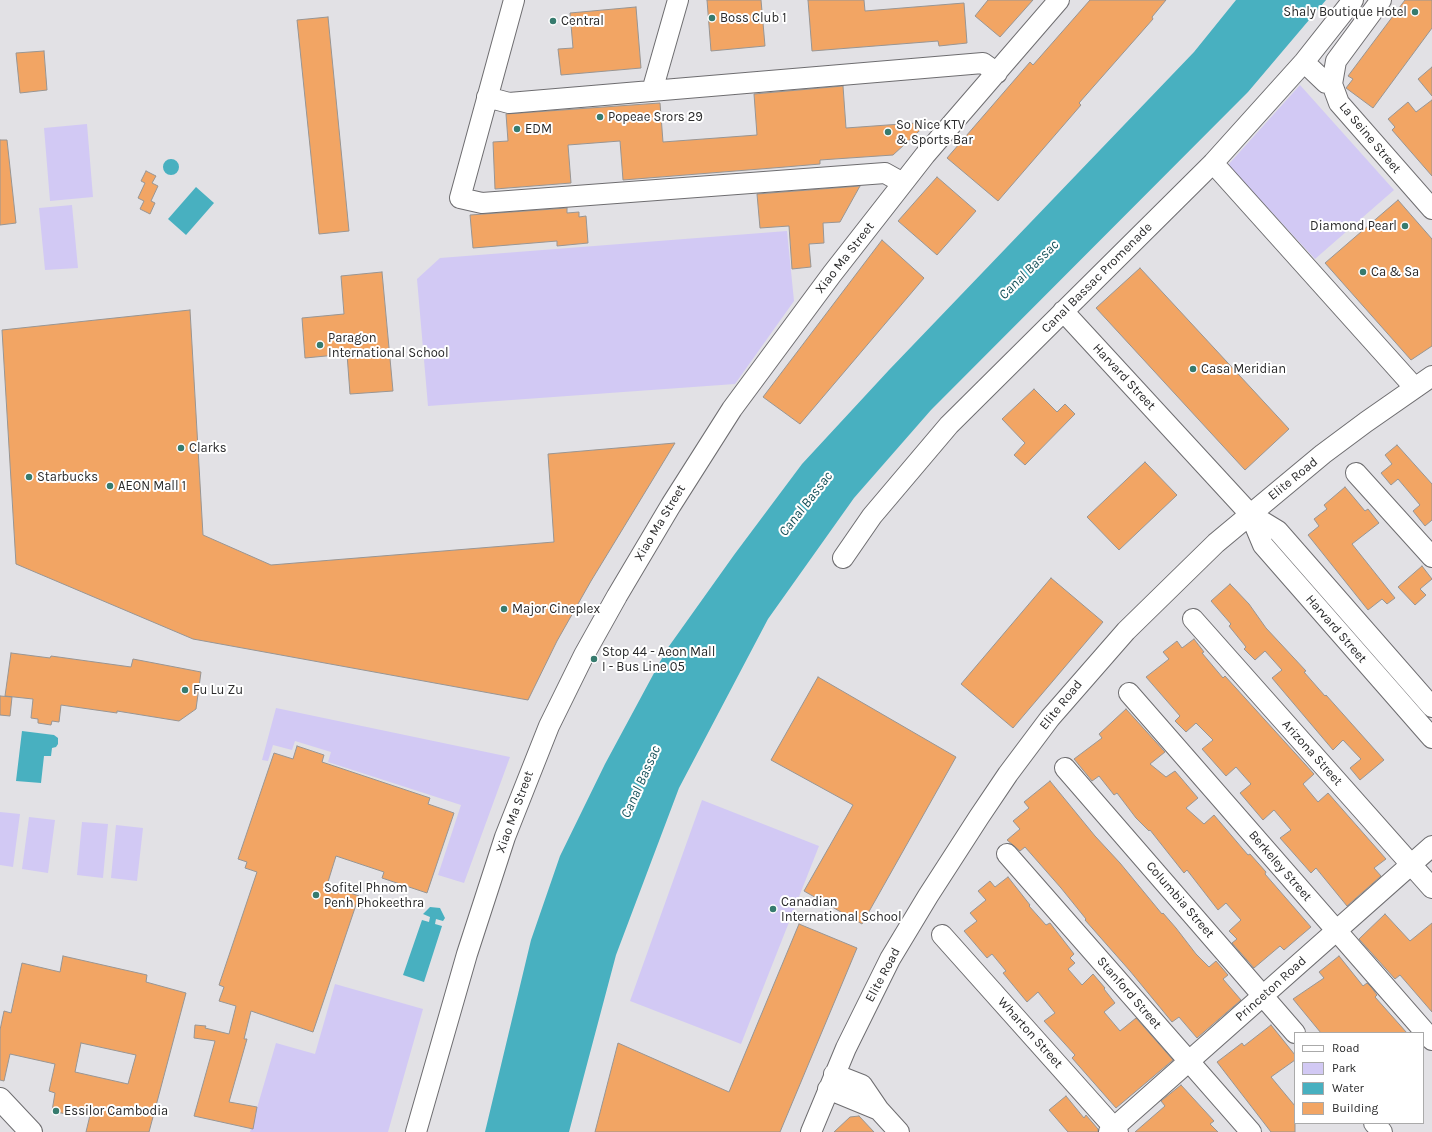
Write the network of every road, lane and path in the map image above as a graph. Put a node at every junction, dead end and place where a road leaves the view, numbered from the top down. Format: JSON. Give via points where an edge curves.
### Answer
{"nodes":[{"id":1,"x":514,"y":0,"type":"edge"},
{"id":2,"x":678,"y":0,"type":"edge"},
{"id":3,"x":1059,"y":0,"type":"edge"},
{"id":4,"x":1353,"y":0,"type":"edge"},
{"id":5,"x":1381,"y":0,"type":"edge"},
{"id":6,"x":1304,"y":62,"type":"junction"},
{"id":7,"x":997,"y":73,"type":"junction"},
{"id":8,"x":1332,"y":84,"type":"junction"},
{"id":9,"x":652,"y":91,"type":"junction"},
{"id":10,"x":487,"y":96,"type":"junction"},
{"id":11,"x":1213,"y":163,"type":"junction"},
{"id":12,"x":903,"y":183,"type":"junction"},
{"id":13,"x":1432,"y":209,"type":"edge"},
{"id":14,"x":1063,"y":311,"type":"junction"},
{"id":15,"x":1432,"y":376,"type":"edge"},
{"id":16,"x":1415,"y":388,"type":"junction"},
{"id":17,"x":1356,"y":473,"type":"dead end"},
{"id":18,"x":1250,"y":514,"type":"junction"},
{"id":19,"x":1432,"y":557,"type":"edge"},
{"id":20,"x":843,"y":558,"type":"dead end"},
{"id":21,"x":1193,"y":619,"type":"dead end"},
{"id":22,"x":1373,"y":640,"type":"junction"},
{"id":23,"x":1358,"y":653,"type":"junction"},
{"id":24,"x":1129,"y":693,"type":"dead end"},
{"id":25,"x":1432,"y":706,"type":"edge"},
{"id":26,"x":1432,"y":738,"type":"edge"},
{"id":27,"x":1064,"y":768,"type":"dead end"},
{"id":28,"x":1432,"y":846,"type":"edge"},
{"id":29,"x":1007,"y":854,"type":"dead end"},
{"id":30,"x":1411,"y":864,"type":"junction"},
{"id":31,"x":1432,"y":888,"type":"edge"},
{"id":32,"x":1336,"y":930,"type":"junction"},
{"id":33,"x":942,"y":935,"type":"dead end"},
{"id":34,"x":1263,"y":996,"type":"junction"},
{"id":35,"x":1295,"y":1032,"type":"edge"},
{"id":36,"x":1432,"y":1040,"type":"edge"},
{"id":37,"x":1189,"y":1061,"type":"junction"},
{"id":38,"x":831,"y":1081,"type":"junction"},
{"id":39,"x":0,"y":1099,"type":"edge"},
{"id":40,"x":1375,"y":1124,"type":"edge"},
{"id":41,"x":1114,"y":1131,"type":"edge"},
{"id":42,"x":31,"y":1132,"type":"edge"},
{"id":43,"x":416,"y":1132,"type":"edge"},
{"id":44,"x":811,"y":1132,"type":"edge"},
{"id":45,"x":899,"y":1132,"type":"edge"},
{"id":46,"x":1251,"y":1132,"type":"edge"},
{"id":47,"x":1382,"y":1132,"type":"edge"}],
"edges":[{"from":1,"to":10,"type":"street"},
{"from":2,"to":9,"type":"street"},
{"from":3,"to":7,"type":"street","name":"Xiao Ma Street"},
{"from":4,"to":6,"type":"street","name":"Canal Bassac Promenade"},
{"from":5,"to":8,"type":"street","via":[[1336,61]]},
{"from":6,"to":8,"type":"street","via":[[1326,83]]},
{"from":6,"to":11,"type":"street","name":"Canal Bassac Promenade"},
{"from":7,"to":9,"type":"street","via":[[983,62]]},
{"from":7,"to":12,"type":"street","name":"Xiao Ma Street"},
{"from":8,"to":13,"type":"street","name":"La Seine Street","via":[[1339,103]]},
{"from":9,"to":10,"type":"street","via":[[509,103]]},
{"from":10,"to":12,"type":"street","via":[[460,198],[482,203],[885,173]]},
{"from":11,"to":14,"type":"street","name":"Canal Bassac Promenade"},
{"from":11,"to":16,"type":"street"},
{"from":12,"to":43,"type":"street","name":"Xiao Ma Street","via":[[732,409],[664,516],[584,655],[536,755],[505,837]]},
{"from":14,"to":18,"type":"street","name":"Harvard Street"},
{"from":14,"to":20,"type":"street","name":"Canal Bassac Promenade","via":[[949,425],[872,516]]},
{"from":15,"to":16,"type":"street","name":"Elite Road"},
{"from":16,"to":18,"type":"street","name":"Elite Road","via":[[1360,426]]},
{"from":17,"to":19,"type":"street"},
{"from":18,"to":22,"type":"street","name":"Harvard Street","via":[[1278,531]]},
{"from":18,"to":23,"type":"street","name":"Harvard Street","via":[[1263,545]]},
{"from":18,"to":38,"type":"street","name":"Elite Road","via":[[1216,543],[1126,631],[1050,718],[1008,774],[890,959]]},
{"from":21,"to":30,"type":"street","name":"Arizona Street"},
{"from":22,"to":23,"type":"street"},
{"from":22,"to":25,"type":"street","name":"Harvard Street"},
{"from":23,"to":26,"type":"street","name":"Harvard Street"},
{"from":24,"to":32,"type":"street","name":"Berkeley Street"},
{"from":27,"to":34,"type":"street","name":"Columbia Street"},
{"from":28,"to":30,"type":"street","name":"Princeton Road"},
{"from":29,"to":37,"type":"street","name":"Stanford Street"},
{"from":30,"to":31,"type":"street","name":"Arizona Street"},
{"from":30,"to":32,"type":"street","name":"Princeton Road"},
{"from":32,"to":34,"type":"street","name":"Princeton Road"},
{"from":32,"to":36,"type":"street","name":"Berkeley Street"},
{"from":33,"to":41,"type":"street","name":"Wharton Street"},
{"from":34,"to":35,"type":"street","name":"Columbia Street"},
{"from":34,"to":37,"type":"street","name":"Princeton Road"},
{"from":37,"to":41,"type":"street","name":"Princeton Road"},
{"from":37,"to":46,"type":"street","name":"Stanford Street"},
{"from":38,"to":44,"type":"street","name":"Elite Road"},
{"from":38,"to":45,"type":"street","via":[[879,1110]]},
{"from":39,"to":42,"type":"main road"},
{"from":40,"to":47,"type":"street"}]}
